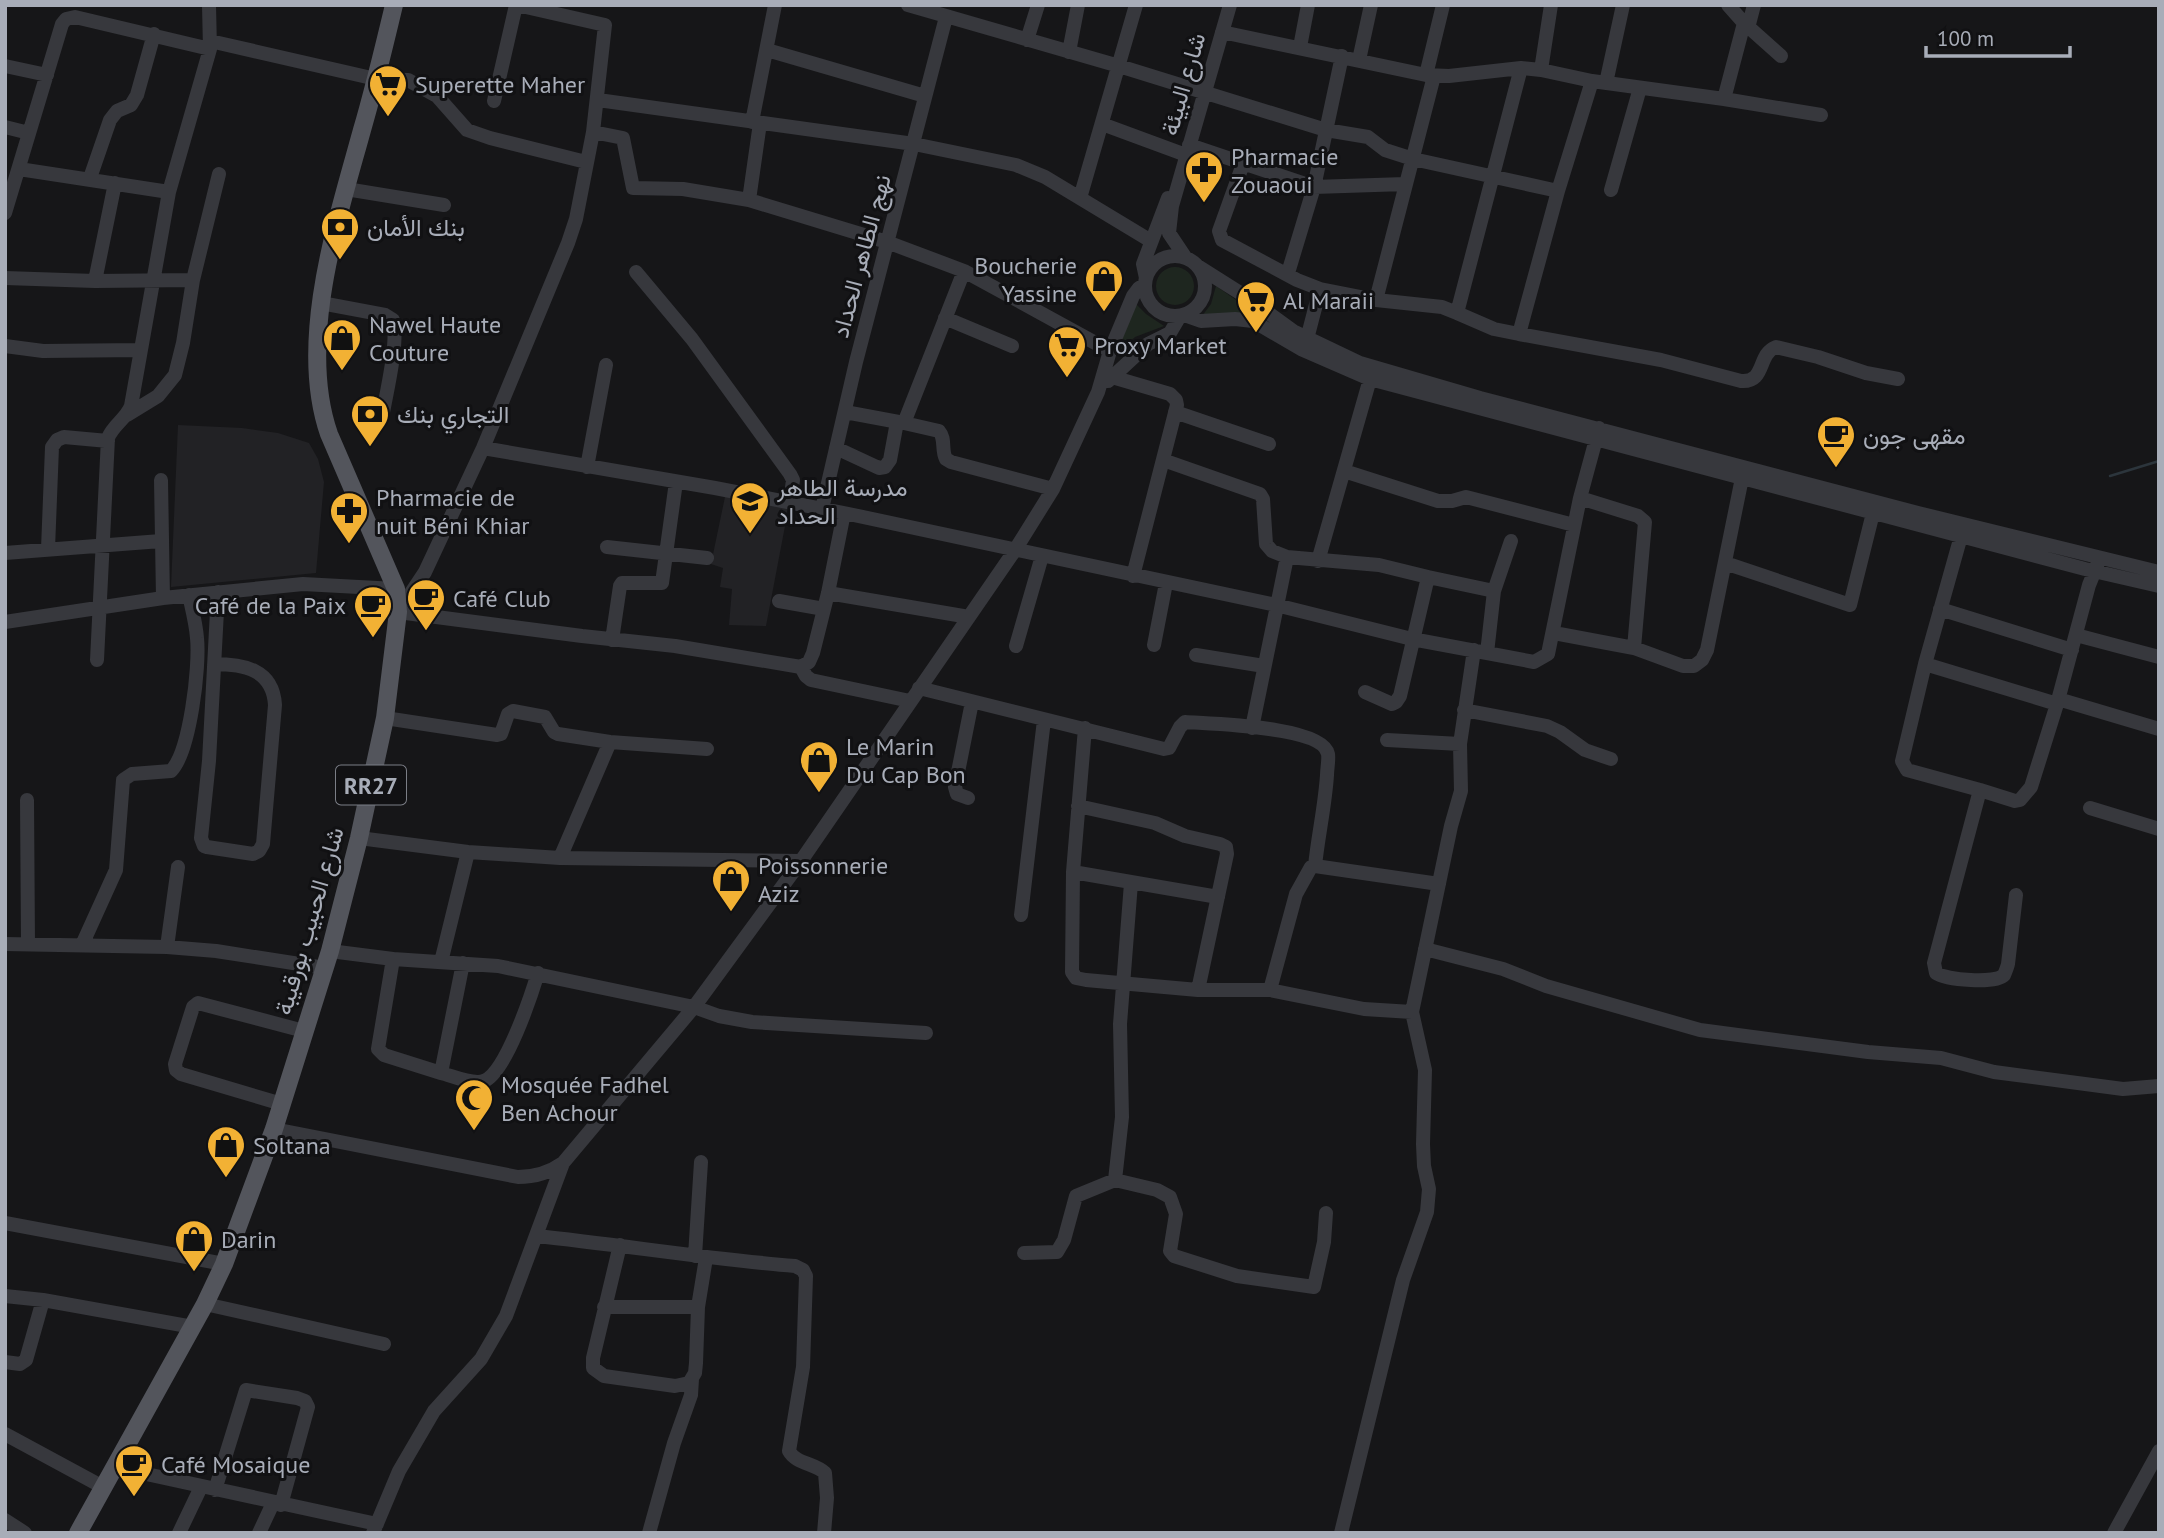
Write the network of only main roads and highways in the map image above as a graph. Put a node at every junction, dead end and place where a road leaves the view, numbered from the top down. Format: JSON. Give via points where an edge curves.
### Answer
{"nodes":[{"id":1,"x":394,"y":5,"type":"edge"},
{"id":2,"x":78,"y":1533,"type":"edge"}],
"edges":[{"from":1,"to":2,"type":"main road","name":"شارع الحبيب بورقيبة","number":"RR27","via":[[321,303],[316,366],[329,434],[398,602],[386,718],[327,959],[274,1129],[223,1264]]}]}
